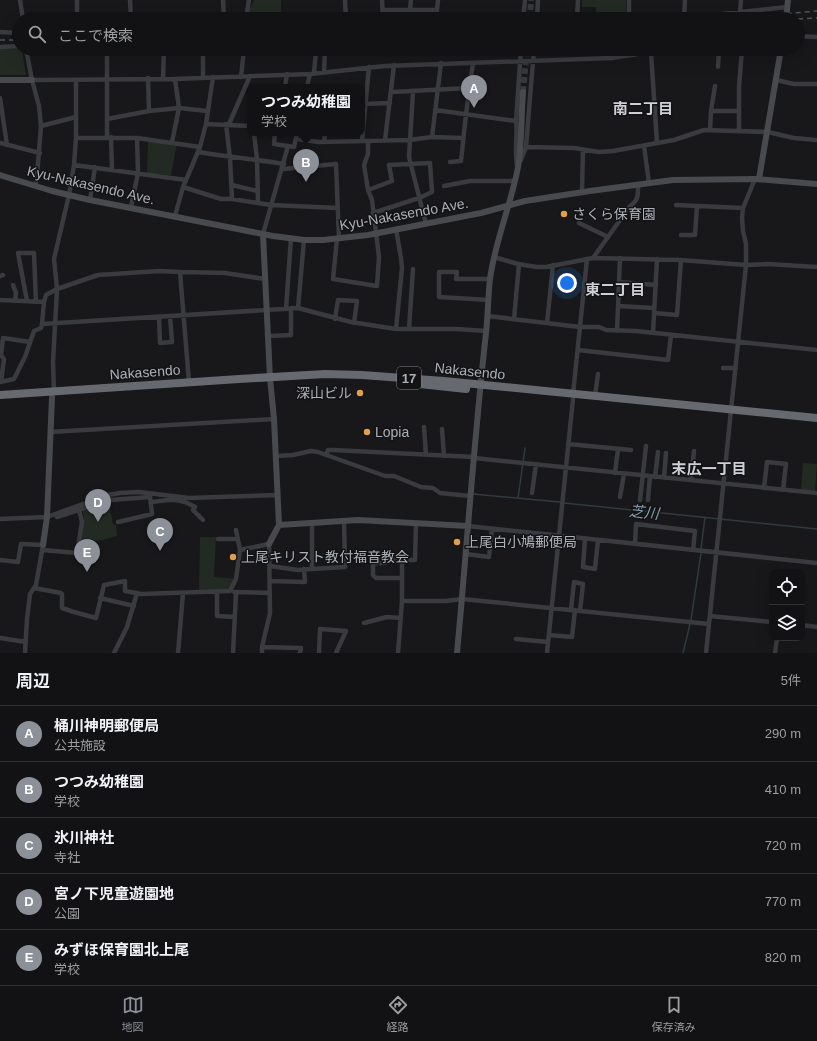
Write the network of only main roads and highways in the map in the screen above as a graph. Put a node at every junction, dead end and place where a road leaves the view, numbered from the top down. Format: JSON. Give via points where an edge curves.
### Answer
{"nodes":[{"id":1,"x":270,"y":380,"type":"junction"},
{"id":2,"x":53,"y":394,"type":"junction"},
{"id":3,"x":0,"y":395,"type":"edge"},
{"id":4,"x":573,"y":396,"type":"junction"},
{"id":5,"x":0,"y":400,"type":"edge"},
{"id":6,"x":731,"y":412,"type":"junction"},
{"id":7,"x":817,"y":418,"type":"edge"},
{"id":8,"x":817,"y":423,"type":"edge"}],
"edges":[{"from":1,"to":2,"type":"highway","name":"Nakasendo","number":"17"},
{"from":1,"to":2,"type":"highway","name":"Nakasendo","number":"17","via":[[189,382]]},
{"from":1,"to":4,"type":"highway","name":"Nakasendo","number":"17","via":[[325,374],[362,375]]},
{"from":2,"to":3,"type":"highway","name":"Nakasendo","number":"17"},
{"from":2,"to":5,"type":"highway","name":"Nakasendo","number":"17"},
{"from":4,"to":6,"type":"highway","name":"Nakasendo","number":"17"},
{"from":4,"to":6,"type":"highway","name":"Nakasendo","number":"17","via":[[595,396]]},
{"from":6,"to":7,"type":"highway","name":"Nakasendo","number":"17"},
{"from":6,"to":8,"type":"highway","name":"Nakasendo","number":"17"}]}
